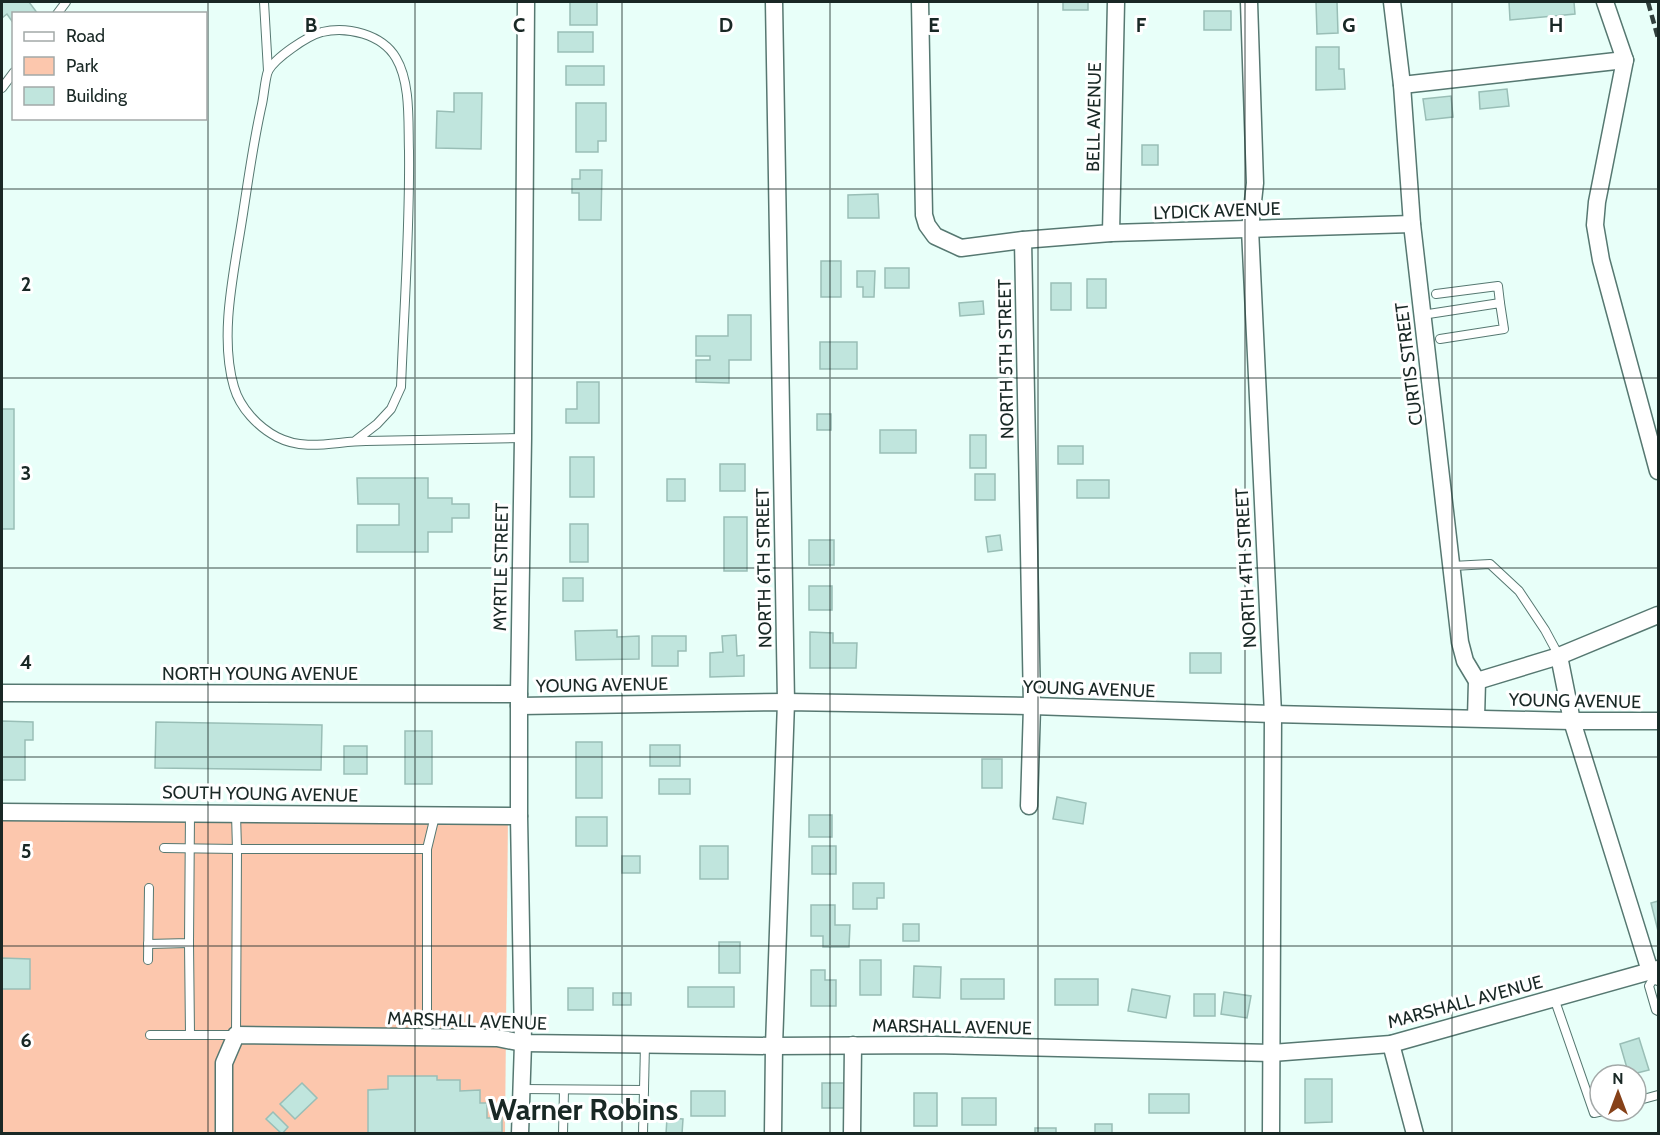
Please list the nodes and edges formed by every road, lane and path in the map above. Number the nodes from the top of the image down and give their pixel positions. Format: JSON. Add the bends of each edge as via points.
{"nodes":[{"id":1,"x":264,"y":2,"type":"edge"},
{"id":2,"x":526,"y":2,"type":"edge"},
{"id":3,"x":774,"y":2,"type":"edge"},
{"id":4,"x":920,"y":2,"type":"edge"},
{"id":5,"x":1116,"y":2,"type":"edge"},
{"id":6,"x":1249,"y":2,"type":"edge"},
{"id":7,"x":1392,"y":2,"type":"edge"},
{"id":8,"x":1605,"y":2,"type":"edge"},
{"id":9,"x":1625,"y":60,"type":"junction"},
{"id":10,"x":268,"y":71,"type":"junction"},
{"id":11,"x":12,"y":75,"type":"edge"},
{"id":12,"x":1402,"y":85,"type":"junction"},
{"id":13,"x":2,"y":88,"type":"edge"},
{"id":14,"x":1412,"y":224,"type":"junction"},
{"id":15,"x":1250,"y":229,"type":"junction"},
{"id":16,"x":1111,"y":233,"type":"junction"},
{"id":17,"x":1023,"y":240,"type":"junction"},
{"id":18,"x":1436,"y":294,"type":"dead end"},
{"id":19,"x":1500,"y":303,"type":"junction"},
{"id":20,"x":1422,"y":315,"type":"junction"},
{"id":21,"x":1440,"y":339,"type":"dead end"},
{"id":22,"x":523,"y":438,"type":"junction"},
{"id":23,"x":355,"y":441,"type":"junction"},
{"id":24,"x":1659,"y":471,"type":"edge"},
{"id":25,"x":1452,"y":566,"type":"junction"},
{"id":26,"x":1659,"y":615,"type":"edge"},
{"id":27,"x":1559,"y":656,"type":"junction"},
{"id":28,"x":1477,"y":681,"type":"junction"},
{"id":29,"x":2,"y":693,"type":"edge"},
{"id":30,"x":519,"y":700,"type":"junction"},
{"id":31,"x":786,"y":702,"type":"junction"},
{"id":32,"x":1032,"y":706,"type":"junction"},
{"id":33,"x":1273,"y":714,"type":"junction"},
{"id":34,"x":1476,"y":718,"type":"junction"},
{"id":35,"x":1572,"y":721,"type":"junction"},
{"id":36,"x":1659,"y":721,"type":"edge"},
{"id":37,"x":1029,"y":807,"type":"dead end"},
{"id":38,"x":2,"y":812,"type":"edge"},
{"id":39,"x":190,"y":813,"type":"junction"},
{"id":40,"x":236,"y":814,"type":"junction"},
{"id":41,"x":435,"y":816,"type":"junction"},
{"id":42,"x":519,"y":816,"type":"junction"},
{"id":43,"x":164,"y":848,"type":"dead end"},
{"id":44,"x":190,"y":848,"type":"junction"},
{"id":45,"x":237,"y":849,"type":"junction"},
{"id":46,"x":427,"y":849,"type":"junction"},
{"id":47,"x":149,"y":888,"type":"dead end"},
{"id":48,"x":189,"y":943,"type":"junction"},
{"id":49,"x":148,"y":944,"type":"junction"},
{"id":50,"x":148,"y":960,"type":"dead end"},
{"id":51,"x":1655,"y":975,"type":"edge"},
{"id":52,"x":1554,"y":998,"type":"junction"},
{"id":53,"x":1659,"y":1011,"type":"edge"},
{"id":54,"x":150,"y":1035,"type":"dead end"},
{"id":55,"x":190,"y":1035,"type":"junction"},
{"id":56,"x":236,"y":1035,"type":"junction"},
{"id":57,"x":428,"y":1037,"type":"junction"},
{"id":58,"x":523,"y":1043,"type":"junction"},
{"id":59,"x":645,"y":1044,"type":"junction"},
{"id":60,"x":1391,"y":1044,"type":"junction"},
{"id":61,"x":852,"y":1045,"type":"junction"},
{"id":62,"x":774,"y":1046,"type":"junction"},
{"id":63,"x":1272,"y":1053,"type":"junction"},
{"id":64,"x":522,"y":1089,"type":"junction"},
{"id":65,"x":564,"y":1090,"type":"junction"},
{"id":66,"x":644,"y":1090,"type":"junction"},
{"id":67,"x":1588,"y":1096,"type":"edge"},
{"id":68,"x":224,"y":1134,"type":"edge"},
{"id":69,"x":520,"y":1134,"type":"edge"},
{"id":70,"x":563,"y":1134,"type":"edge"},
{"id":71,"x":643,"y":1134,"type":"edge"},
{"id":72,"x":773,"y":1134,"type":"edge"},
{"id":73,"x":852,"y":1134,"type":"edge"},
{"id":74,"x":1271,"y":1134,"type":"edge"},
{"id":75,"x":1415,"y":1134,"type":"edge"}],
"edges":[{"from":1,"to":10,"type":"lane"},
{"from":2,"to":22,"type":"street","name":"MYRTLE STREET"},
{"from":3,"to":31,"type":"street","name":"NORTH 6TH STREET"},
{"from":4,"to":17,"type":"street","via":[[927,225],[935,236],[961,248]]},
{"from":5,"to":16,"type":"street","name":"BELL AVENUE"},
{"from":6,"to":15,"type":"street","name":"NORTH 4TH STREET","via":[[1255,183]]},
{"from":7,"to":12,"type":"street","name":"CURTIS STREET"},
{"from":8,"to":9,"type":"street"},
{"from":9,"to":12,"type":"street"},
{"from":9,"to":24,"type":"street","via":[[1595,225],[1601,260]]},
{"from":10,"to":23,"type":"lane","via":[[228,322],[227,345],[234,389],[257,423],[277,437],[322,446]]},
{"from":10,"to":23,"type":"lane","via":[[300,42],[320,32],[342,29],[386,44],[403,72],[408,105],[410,202],[400,387],[391,410]]},
{"from":11,"to":13,"type":"lane"},
{"from":12,"to":14,"type":"street","name":"CURTIS STREET"},
{"from":14,"to":15,"type":"street","name":"LYDICK AVENUE"},
{"from":14,"to":20,"type":"street","name":"CURTIS STREET"},
{"from":15,"to":16,"type":"street","name":"LYDICK AVENUE"},
{"from":15,"to":33,"type":"street","name":"NORTH 4TH STREET"},
{"from":16,"to":17,"type":"street","name":"LYDICK AVENUE"},
{"from":17,"to":32,"type":"street","name":"NORTH 5TH STREET"},
{"from":18,"to":19,"type":"lane","via":[[1498,286]]},
{"from":19,"to":20,"type":"lane"},
{"from":19,"to":21,"type":"lane","via":[[1504,329]]},
{"from":20,"to":25,"type":"street","name":"CURTIS STREET"},
{"from":22,"to":23,"type":"lane"},
{"from":22,"to":30,"type":"street","name":"MYRTLE STREET"},
{"from":25,"to":27,"type":"lane","via":[[1490,564],[1519,591]]},
{"from":25,"to":28,"type":"street","name":"CURTIS STREET","via":[[1460,642],[1465,661]]},
{"from":26,"to":27,"type":"street"},
{"from":27,"to":28,"type":"street"},
{"from":27,"to":35,"type":"street"},
{"from":28,"to":34,"type":"street","name":"CURTIS STREET"},
{"from":29,"to":30,"type":"street","name":"NORTH YOUNG AVENUE"},
{"from":30,"to":31,"type":"street","name":"YOUNG AVENUE"},
{"from":30,"to":42,"type":"street","name":"MYRTLE STREET"},
{"from":31,"to":32,"type":"street","name":"YOUNG AVENUE"},
{"from":31,"to":62,"type":"street","name":"NORTH 6TH STREET"},
{"from":32,"to":33,"type":"street","name":"YOUNG AVENUE"},
{"from":32,"to":37,"type":"street","name":"NORTH 5TH STREET"},
{"from":33,"to":34,"type":"street","name":"YOUNG AVENUE"},
{"from":33,"to":63,"type":"street","name":"NORTH 4TH STREET"},
{"from":34,"to":35,"type":"street","name":"YOUNG AVENUE"},
{"from":35,"to":36,"type":"street","name":"YOUNG AVENUE"},
{"from":35,"to":51,"type":"street"},
{"from":38,"to":39,"type":"street","name":"SOUTH YOUNG AVENUE"},
{"from":39,"to":40,"type":"street","name":"SOUTH YOUNG AVENUE"},
{"from":39,"to":44,"type":"lane"},
{"from":40,"to":41,"type":"street","name":"SOUTH YOUNG AVENUE"},
{"from":40,"to":45,"type":"lane"},
{"from":41,"to":42,"type":"street","name":"SOUTH YOUNG AVENUE"},
{"from":41,"to":46,"type":"lane"},
{"from":42,"to":58,"type":"street","name":"MYRTLE STREET"},
{"from":43,"to":44,"type":"lane"},
{"from":44,"to":45,"type":"lane"},
{"from":44,"to":48,"type":"lane"},
{"from":45,"to":46,"type":"lane"},
{"from":45,"to":56,"type":"lane"},
{"from":46,"to":57,"type":"lane"},
{"from":47,"to":49,"type":"lane"},
{"from":48,"to":49,"type":"lane"},
{"from":48,"to":55,"type":"lane"},
{"from":49,"to":50,"type":"lane"},
{"from":51,"to":52,"type":"street","name":"MARSHALL AVENUE"},
{"from":51,"to":53,"type":"lane","via":[[1649,986]]},
{"from":52,"to":60,"type":"street","name":"MARSHALL AVENUE"},
{"from":52,"to":67,"type":"lane"},
{"from":54,"to":55,"type":"lane"},
{"from":55,"to":56,"type":"lane"},
{"from":56,"to":57,"type":"street","name":"MARSHALL AVENUE"},
{"from":56,"to":68,"type":"street","via":[[224,1063]]},
{"from":57,"to":58,"type":"street","name":"MARSHALL AVENUE","via":[[497,1038]]},
{"from":58,"to":59,"type":"street","name":"MARSHALL AVENUE"},
{"from":58,"to":64,"type":"street","name":"MYRTLE STREET"},
{"from":59,"to":62,"type":"street","name":"MARSHALL AVENUE"},
{"from":59,"to":66,"type":"lane"},
{"from":60,"to":63,"type":"street","name":"MARSHALL AVENUE"},
{"from":60,"to":75,"type":"street"},
{"from":61,"to":62,"type":"street","name":"MARSHALL AVENUE"},
{"from":61,"to":63,"type":"street","name":"MARSHALL AVENUE"},
{"from":61,"to":73,"type":"street"},
{"from":62,"to":72,"type":"street","name":"NORTH 6TH STREET"},
{"from":63,"to":74,"type":"street","name":"NORTH 4TH STREET"},
{"from":64,"to":65,"type":"lane"},
{"from":64,"to":69,"type":"street","name":"MYRTLE STREET"},
{"from":65,"to":66,"type":"lane"},
{"from":65,"to":70,"type":"lane"},
{"from":66,"to":71,"type":"lane"}]}
